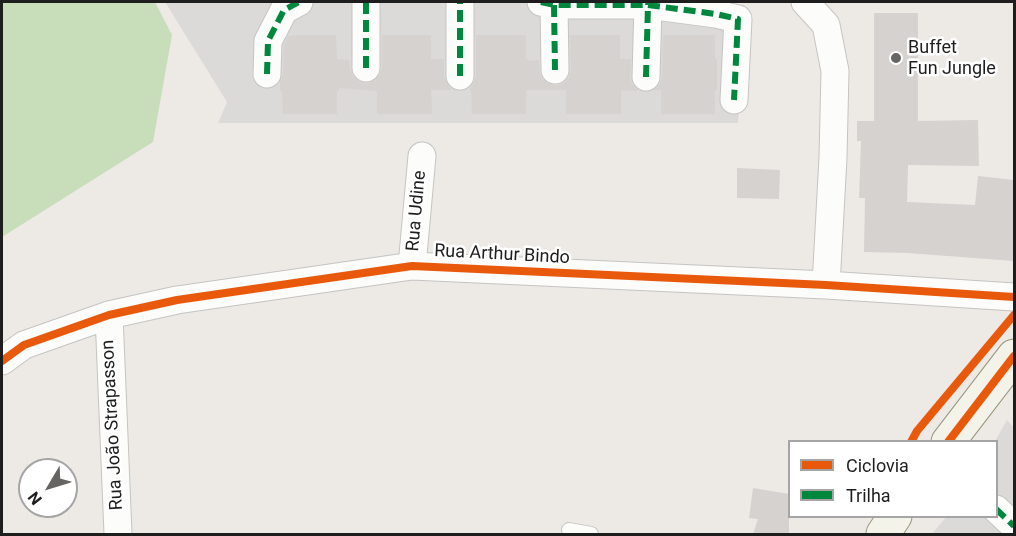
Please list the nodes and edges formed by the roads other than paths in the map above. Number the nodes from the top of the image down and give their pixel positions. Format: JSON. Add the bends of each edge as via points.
{"nodes":[{"id":1,"x":299,"y":2,"type":"edge"},
{"id":2,"x":366,"y":2,"type":"edge"},
{"id":3,"x":460,"y":2,"type":"edge"},
{"id":4,"x":805,"y":2,"type":"edge"},
{"id":5,"x":547,"y":3,"type":"edge"},
{"id":6,"x":589,"y":3,"type":"edge"},
{"id":7,"x":649,"y":3,"type":"edge"},
{"id":8,"x":366,"y":69,"type":"dead end"},
{"id":9,"x":555,"y":70,"type":"dead end"},
{"id":10,"x":267,"y":74,"type":"dead end"},
{"id":11,"x":460,"y":76,"type":"dead end"},
{"id":12,"x":646,"y":77,"type":"dead end"},
{"id":13,"x":734,"y":100,"type":"dead end"},
{"id":14,"x":422,"y":156,"type":"dead end"},
{"id":15,"x":412,"y":266,"type":"junction"},
{"id":16,"x":826,"y":285,"type":"junction"},
{"id":17,"x":1014,"y":297,"type":"edge"},
{"id":18,"x":109,"y":315,"type":"junction"},
{"id":19,"x":1014,"y":356,"type":"edge"},
{"id":20,"x":2,"y":362,"type":"edge"},
{"id":21,"x":949,"y":440,"type":"edge"},
{"id":22,"x":998,"y":511,"type":"edge"},
{"id":23,"x":894,"y":518,"type":"edge"},
{"id":24,"x":1014,"y":526,"type":"edge"},
{"id":25,"x":569,"y":530,"type":"dead end"},
{"id":26,"x":118,"y":534,"type":"edge"},
{"id":27,"x":591,"y":534,"type":"edge"},
{"id":28,"x":883,"y":534,"type":"edge"}],
"edges":[{"from":1,"to":10,"type":"street","via":[[285,10],[268,41]]},
{"from":2,"to":8,"type":"street"},
{"from":3,"to":11,"type":"street"},
{"from":4,"to":16,"type":"street","via":[[826,25],[836,70]]},
{"from":5,"to":6,"type":"street"},
{"from":5,"to":9,"type":"street"},
{"from":6,"to":7,"type":"street"},
{"from":7,"to":12,"type":"street"},
{"from":7,"to":13,"type":"street","via":[[738,19]]},
{"from":14,"to":15,"type":"street","name":"Rua Udine"},
{"from":15,"to":16,"type":"street","name":"Rua Arthur Bindo"},
{"from":15,"to":18,"type":"street","name":"Rua Arthur Bindo","via":[[177,300]]},
{"from":16,"to":17,"type":"street","name":"Rua Arthur Bindo"},
{"from":18,"to":20,"type":"street","name":"Rua Arthur Bindo","via":[[24,345]]},
{"from":18,"to":26,"type":"street","name":"Rua João Strapasson"},
{"from":19,"to":21,"type":"main road"},
{"from":22,"to":24,"type":"street"},
{"from":23,"to":28,"type":"main road"},
{"from":25,"to":27,"type":"lane"}]}
